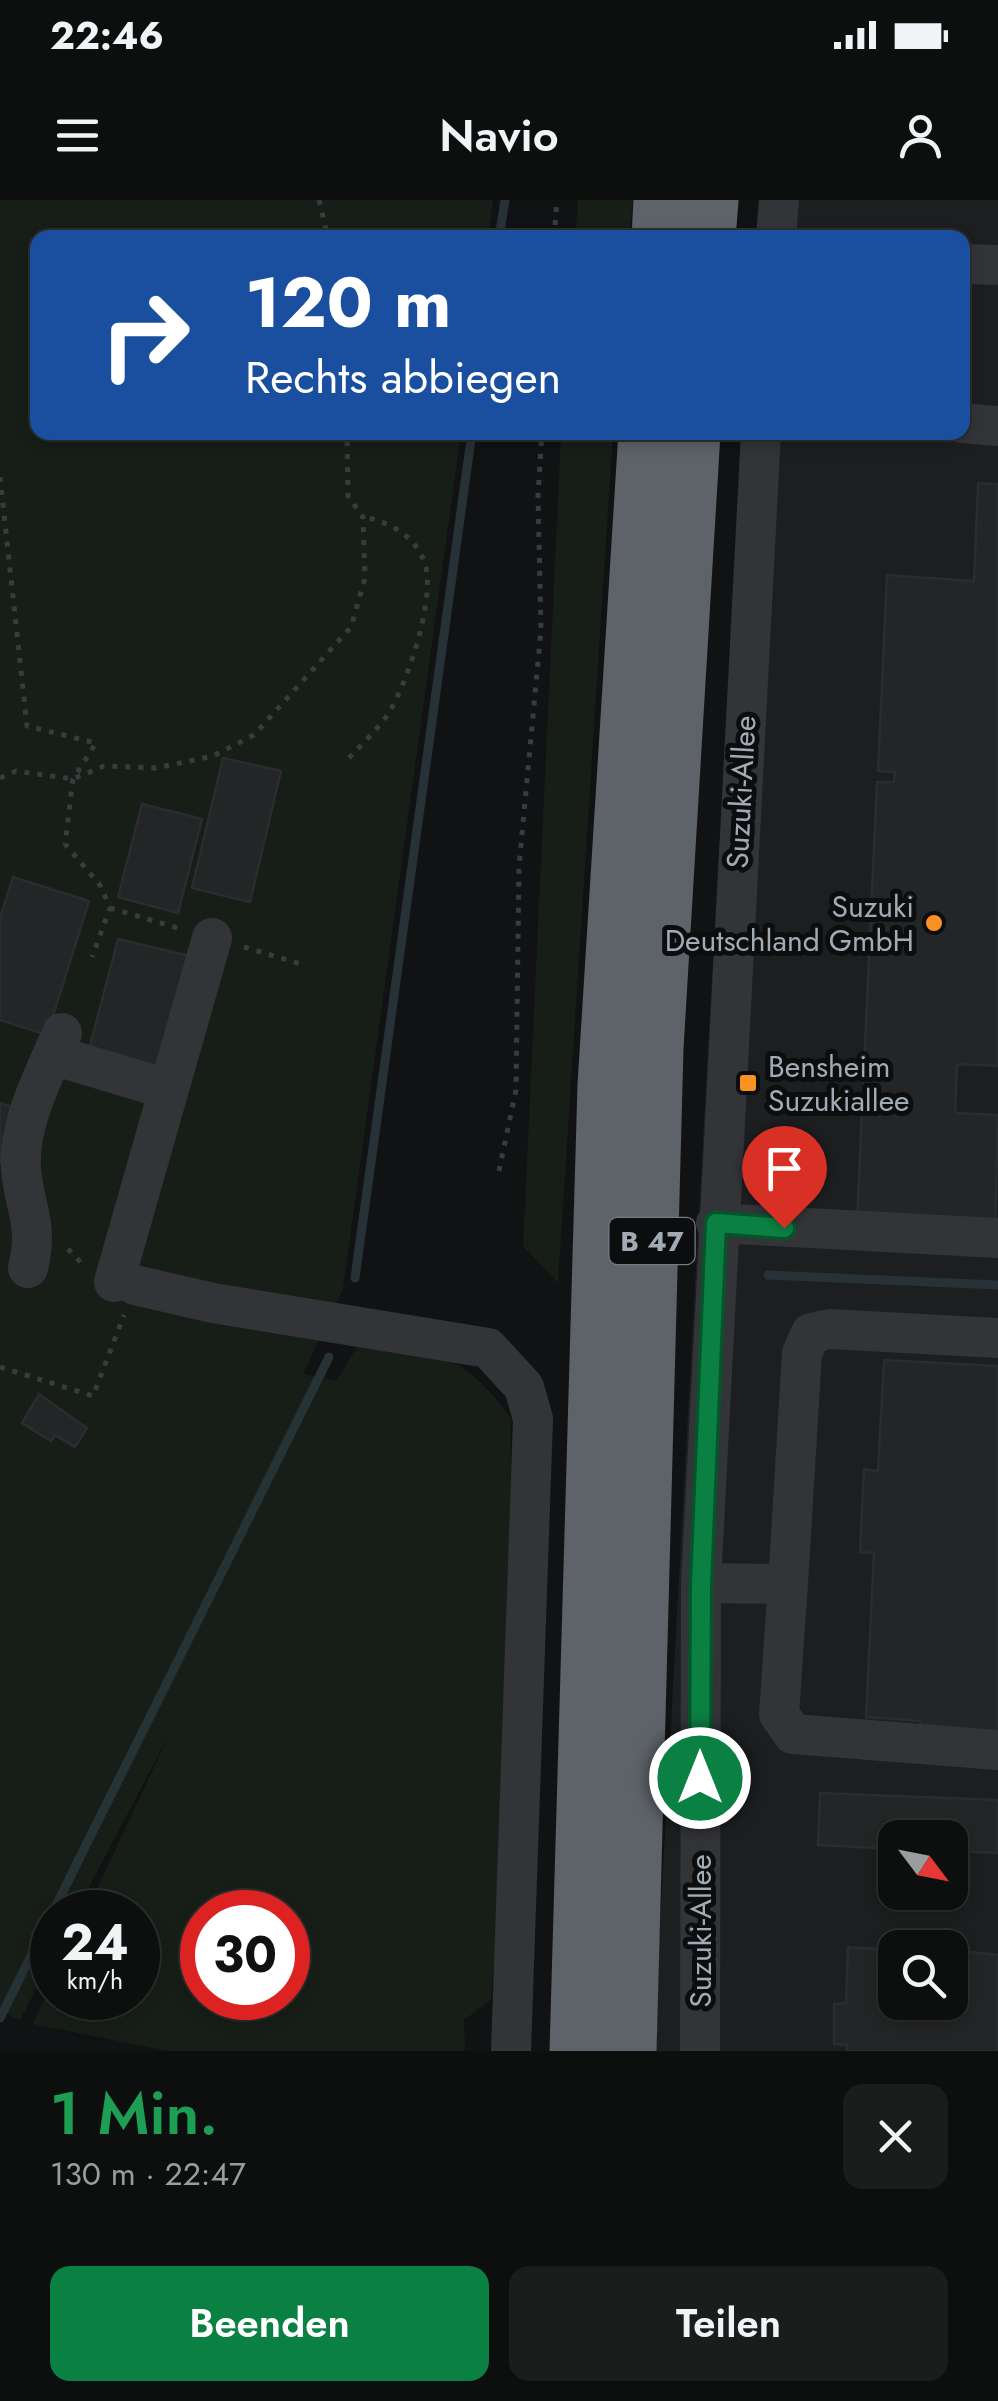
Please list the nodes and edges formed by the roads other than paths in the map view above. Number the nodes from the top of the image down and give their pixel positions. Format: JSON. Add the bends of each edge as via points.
{"nodes":[{"id":1,"x":661,"y":200,"type":"edge"},
{"id":2,"x":711,"y":200,"type":"edge"},
{"id":3,"x":779,"y":200,"type":"edge"},
{"id":4,"x":659,"y":230,"type":"edge"},
{"id":5,"x":709,"y":230,"type":"edge"},
{"id":6,"x":777,"y":230,"type":"edge"},
{"id":7,"x":970,"y":264,"type":"edge"},
{"id":8,"x":998,"y":265,"type":"edge"},
{"id":9,"x":970,"y":424,"type":"edge"},
{"id":10,"x":998,"y":426,"type":"edge"},
{"id":11,"x":645,"y":440,"type":"edge"},
{"id":12,"x":693,"y":440,"type":"edge"},
{"id":13,"x":761,"y":440,"type":"edge"},
{"id":14,"x":212,"y":938,"type":"dead end"},
{"id":15,"x":166,"y":1100,"type":"junction"},
{"id":16,"x":716,"y":1223,"type":"junction"},
{"id":17,"x":998,"y":1238,"type":"edge"},
{"id":18,"x":28,"y":1268,"type":"dead end"},
{"id":19,"x":998,"y":1338,"type":"edge"},
{"id":20,"x":701,"y":1584,"type":"junction"},
{"id":21,"x":788,"y":1584,"type":"junction"},
{"id":22,"x":998,"y":1750,"type":"edge"},
{"id":23,"x":510,"y":2051,"type":"edge"},
{"id":24,"x":577,"y":2051,"type":"edge"},
{"id":25,"x":629,"y":2051,"type":"edge"},
{"id":26,"x":700,"y":2051,"type":"edge"}],
"edges":[{"from":1,"to":4,"type":"highway"},
{"from":2,"to":5,"type":"highway"},
{"from":3,"to":6,"type":"street"},
{"from":7,"to":8,"type":"street"},
{"from":9,"to":10,"type":"street"},
{"from":11,"to":24,"type":"highway","number":"B 47","via":[[605,1084]]},
{"from":12,"to":25,"type":"highway","number":"B 47","via":[[656,1048]]},
{"from":13,"to":16,"type":"street","name":"Suzuki-Allee"},
{"from":14,"to":15,"type":"street"},
{"from":15,"to":18,"type":"street","via":[[157,1086],[58,1044],[30,1110],[21,1166],[36,1234]]},
{"from":15,"to":23,"type":"street","via":[[124,1283],[488,1348],[524,1387],[532,1420]]},
{"from":16,"to":17,"type":"street"},
{"from":16,"to":20,"type":"street","name":"Suzuki-Allee"},
{"from":19,"to":21,"type":"street","via":[[811,1333],[802,1353]]},
{"from":20,"to":21,"type":"street"},
{"from":20,"to":26,"type":"street","name":"Suzuki-Allee"},
{"from":21,"to":22,"type":"street","via":[[780,1714],[786,1728],[803,1736]]}]}
